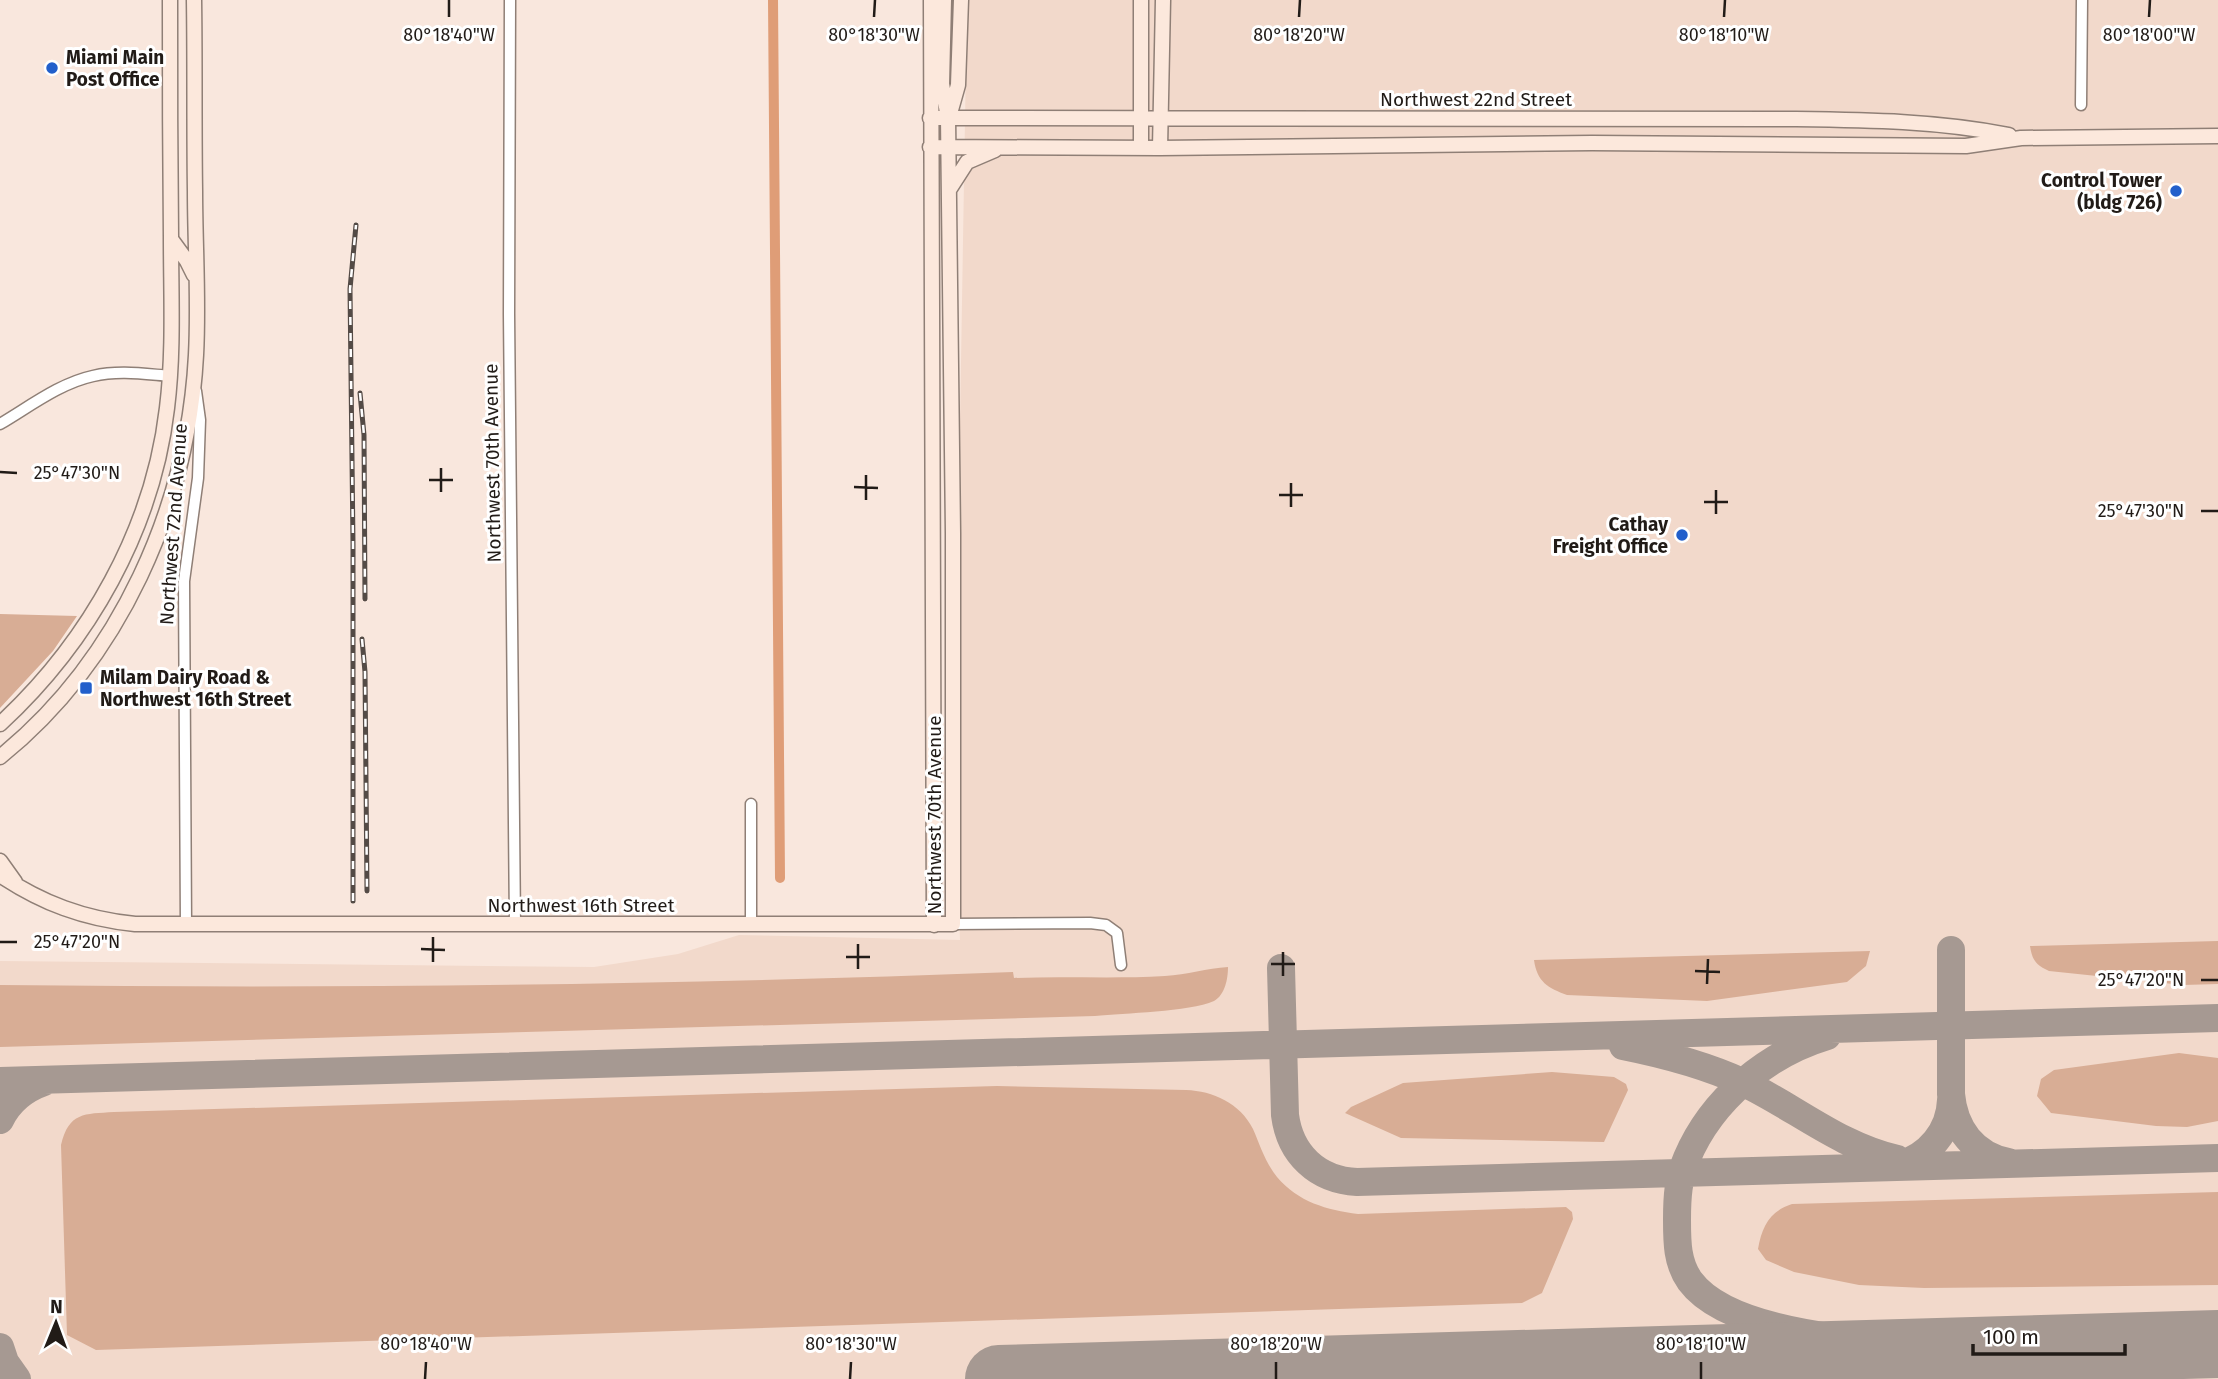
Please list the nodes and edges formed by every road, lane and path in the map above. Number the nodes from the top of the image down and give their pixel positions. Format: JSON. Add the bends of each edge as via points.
{"nodes":[{"id":1,"x":170,"y":0,"type":"edge"},
{"id":2,"x":194,"y":0,"type":"edge"},
{"id":3,"x":510,"y":0,"type":"edge"},
{"id":4,"x":931,"y":0,"type":"edge"},
{"id":5,"x":944,"y":0,"type":"edge"},
{"id":6,"x":961,"y":0,"type":"edge"},
{"id":7,"x":1140,"y":0,"type":"edge"},
{"id":8,"x":1163,"y":0,"type":"edge"},
{"id":9,"x":2082,"y":0,"type":"edge"},
{"id":10,"x":171,"y":100,"type":"junction"},
{"id":11,"x":195,"y":100,"type":"junction"},
{"id":12,"x":2081,"y":105,"type":"dead end"},
{"id":13,"x":1141,"y":117,"type":"junction"},
{"id":14,"x":1161,"y":117,"type":"junction"},
{"id":15,"x":930,"y":118,"type":"junction"},
{"id":16,"x":948,"y":118,"type":"junction"},
{"id":17,"x":2218,"y":136,"type":"edge"},
{"id":18,"x":2021,"y":138,"type":"junction"},
{"id":19,"x":930,"y":147,"type":"junction"},
{"id":20,"x":949,"y":147,"type":"junction"},
{"id":21,"x":1002,"y":147,"type":"junction"},
{"id":22,"x":1141,"y":147,"type":"junction"},
{"id":23,"x":1160,"y":148,"type":"junction"},
{"id":24,"x":949,"y":191,"type":"junction"},
{"id":25,"x":171,"y":239,"type":"junction"},
{"id":26,"x":196,"y":280,"type":"junction"},
{"id":27,"x":170,"y":376,"type":"junction"},
{"id":28,"x":194,"y":378,"type":"junction"},
{"id":29,"x":0,"y":424,"type":"edge"},
{"id":30,"x":0,"y":724,"type":"edge"},
{"id":31,"x":0,"y":757,"type":"edge"},
{"id":32,"x":751,"y":804,"type":"dead end"},
{"id":33,"x":0,"y":862,"type":"edge"},
{"id":34,"x":0,"y":876,"type":"edge"},
{"id":35,"x":17,"y":886,"type":"junction"},
{"id":36,"x":751,"y":923,"type":"junction"},
{"id":37,"x":953,"y":924,"type":"junction"},
{"id":38,"x":186,"y":925,"type":"junction"},
{"id":39,"x":515,"y":925,"type":"junction"},
{"id":40,"x":934,"y":925,"type":"junction"},
{"id":41,"x":1121,"y":964,"type":"dead end"}],
"edges":[{"from":1,"to":10,"type":"main road"},
{"from":2,"to":11,"type":"main road","name":"Northwest 72nd Avenue"},
{"from":3,"to":39,"type":"street","name":"Northwest 70th Avenue"},
{"from":4,"to":15,"type":"main road","name":"Northwest 70th Avenue"},
{"from":5,"to":16,"type":"main road","via":[[942,85]]},
{"from":6,"to":16,"type":"main road","via":[[958,85]]},
{"from":7,"to":13,"type":"main road"},
{"from":8,"to":14,"type":"main road"},
{"from":9,"to":12,"type":"street"},
{"from":10,"to":11,"type":"main road"},
{"from":10,"to":25,"type":"main road"},
{"from":11,"to":26,"type":"main road","name":"Northwest 72nd Avenue"},
{"from":13,"to":14,"type":"main road","name":"Northwest 22nd Street"},
{"from":13,"to":16,"type":"main road","name":"Northwest 22nd Street"},
{"from":13,"to":22,"type":"main road"},
{"from":14,"to":18,"type":"main road","name":"Northwest 22nd Street","via":[[1860,120],[1965,126]]},
{"from":14,"to":23,"type":"main road"},
{"from":15,"to":16,"type":"main road","name":"Northwest 22nd Street"},
{"from":15,"to":19,"type":"main road","name":"Northwest 70th Avenue"},
{"from":16,"to":20,"type":"main road","name":"Northwest 70th Avenue"},
{"from":17,"to":18,"type":"main road","name":"Northwest 22nd Street"},
{"from":18,"to":23,"type":"main road","name":"Northwest 22nd Street","via":[[1966,146]]},
{"from":19,"to":20,"type":"main road","name":"Northwest 22nd Street"},
{"from":19,"to":40,"type":"main road","name":"Northwest 70th Avenue"},
{"from":20,"to":21,"type":"main road","name":"Northwest 22nd Street"},
{"from":20,"to":24,"type":"main road","name":"Northwest 70th Avenue"},
{"from":21,"to":22,"type":"main road","name":"Northwest 22nd Street"},
{"from":21,"to":24,"type":"main road","via":[[967,162]]},
{"from":22,"to":23,"type":"main road","name":"Northwest 22nd Street"},
{"from":24,"to":37,"type":"main road","name":"Northwest 70th Avenue"},
{"from":25,"to":26,"type":"main road"},
{"from":25,"to":27,"type":"main road"},
{"from":26,"to":28,"type":"main road","name":"Northwest 72nd Avenue"},
{"from":27,"to":28,"type":"main road"},
{"from":27,"to":29,"type":"street","via":[[90,376]]},
{"from":27,"to":30,"type":"main road","via":[[154,472],[121,561],[74,641],[38,687]]},
{"from":28,"to":31,"type":"main road","via":[[175,476],[149,560],[135,589],[77,678]]},
{"from":28,"to":38,"type":"street","name":"Northwest 72nd Avenue","via":[[200,433],[184,581]]},
{"from":32,"to":36,"type":"street"},
{"from":33,"to":35,"type":"main road","name":"Northwest 16th Street"},
{"from":34,"to":35,"type":"main road","name":"Northwest 16th Street"},
{"from":35,"to":38,"type":"main road","name":"Northwest 16th Street","via":[[54,906],[99,920]]},
{"from":36,"to":39,"type":"main road","name":"Northwest 16th Street"},
{"from":36,"to":40,"type":"main road","name":"Northwest 16th Street"},
{"from":37,"to":40,"type":"main road","name":"Northwest 16th Street"},
{"from":37,"to":41,"type":"street","name":"Northwest 16th Street","via":[[1105,925],[1117,933]]},
{"from":38,"to":39,"type":"main road","name":"Northwest 16th Street"}]}
